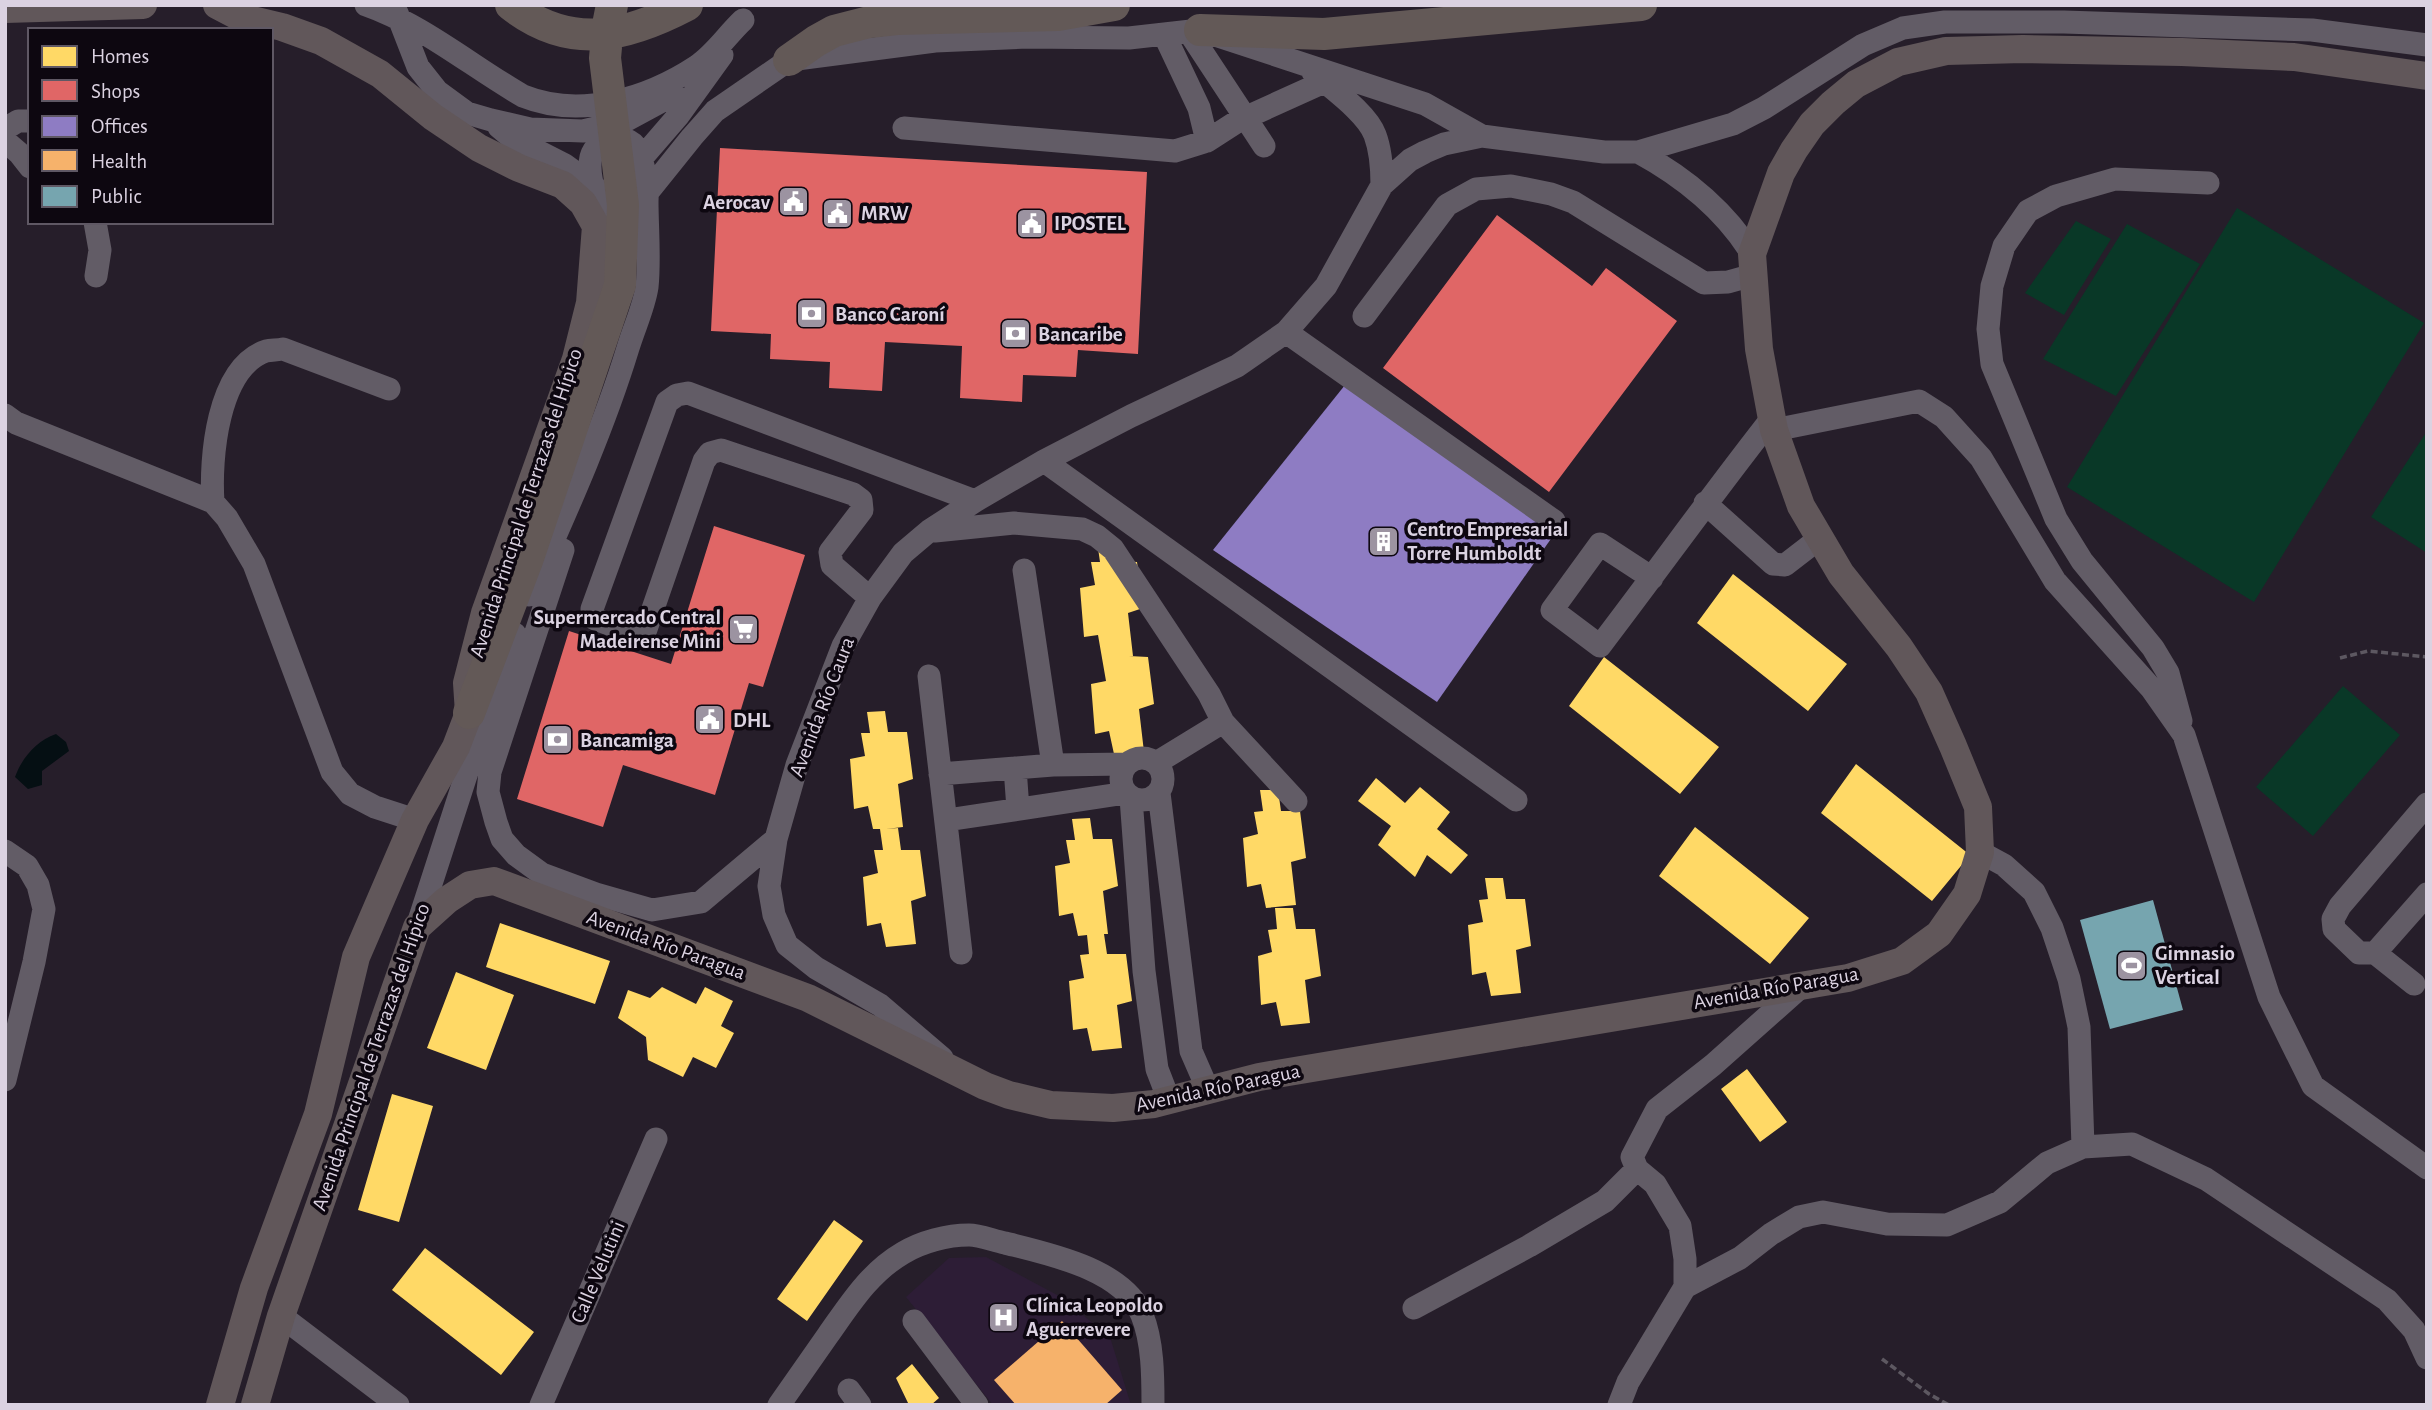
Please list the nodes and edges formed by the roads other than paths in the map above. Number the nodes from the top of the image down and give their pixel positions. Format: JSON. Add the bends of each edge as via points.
{"nodes":[{"id":1,"x":143,"y":5,"type":"edge"},
{"id":2,"x":217,"y":5,"type":"edge"},
{"id":3,"x":366,"y":5,"type":"edge"},
{"id":4,"x":394,"y":5,"type":"edge"},
{"id":5,"x":511,"y":5,"type":"edge"},
{"id":6,"x":612,"y":5,"type":"edge"},
{"id":7,"x":687,"y":5,"type":"edge"},
{"id":8,"x":1114,"y":5,"type":"edge"},
{"id":9,"x":1641,"y":5,"type":"edge"},
{"id":10,"x":5,"y":9,"type":"edge"},
{"id":11,"x":745,"y":13,"type":"edge"},
{"id":12,"x":1194,"y":31,"type":"junction"},
{"id":13,"x":1164,"y":34,"type":"junction"},
{"id":14,"x":2427,"y":46,"type":"edge"},
{"id":15,"x":789,"y":60,"type":"junction"},
{"id":16,"x":1305,"y":65,"type":"junction"},
{"id":17,"x":710,"y":71,"type":"junction"},
{"id":18,"x":2427,"y":76,"type":"edge"},
{"id":19,"x":1324,"y":82,"type":"junction"},
{"id":20,"x":491,"y":120,"type":"junction"},
{"id":21,"x":28,"y":121,"type":"edge"},
{"id":22,"x":904,"y":128,"type":"dead end"},
{"id":23,"x":5,"y":129,"type":"edge"},
{"id":24,"x":1482,"y":136,"type":"junction"},
{"id":25,"x":5,"y":141,"type":"edge"},
{"id":26,"x":1207,"y":141,"type":"junction"},
{"id":27,"x":1264,"y":146,"type":"dead end"},
{"id":28,"x":1637,"y":152,"type":"junction"},
{"id":29,"x":640,"y":160,"type":"junction"},
{"id":30,"x":28,"y":164,"type":"edge"},
{"id":31,"x":2208,"y":183,"type":"dead end"},
{"id":32,"x":594,"y":186,"type":"junction"},
{"id":33,"x":1382,"y":186,"type":"junction"},
{"id":34,"x":648,"y":194,"type":"junction"},
{"id":35,"x":95,"y":224,"type":"edge"},
{"id":36,"x":1753,"y":265,"type":"junction"},
{"id":37,"x":96,"y":276,"type":"dead end"},
{"id":38,"x":607,"y":277,"type":"junction"},
{"id":39,"x":1364,"y":316,"type":"dead end"},
{"id":40,"x":1286,"y":332,"type":"junction"},
{"id":41,"x":389,"y":389,"type":"dead end"},
{"id":42,"x":5,"y":415,"type":"edge"},
{"id":43,"x":1773,"y":424,"type":"junction"},
{"id":44,"x":1044,"y":461,"type":"junction"},
{"id":45,"x":578,"y":487,"type":"junction"},
{"id":46,"x":975,"y":501,"type":"junction"},
{"id":47,"x":213,"y":502,"type":"junction"},
{"id":48,"x":1705,"y":503,"type":"junction"},
{"id":49,"x":1554,"y":521,"type":"dead end"},
{"id":50,"x":929,"y":531,"type":"junction"},
{"id":51,"x":1820,"y":538,"type":"junction"},
{"id":52,"x":1024,"y":570,"type":"dead end"},
{"id":53,"x":1652,"y":578,"type":"junction"},
{"id":54,"x":870,"y":598,"type":"junction"},
{"id":55,"x":929,"y":676,"type":"dead end"},
{"id":56,"x":469,"y":713,"type":"joint"},
{"id":57,"x":1223,"y":722,"type":"junction"},
{"id":58,"x":2184,"y":734,"type":"junction"},
{"id":59,"x":1156,"y":763,"type":"junction"},
{"id":60,"x":1127,"y":764,"type":"junction"},
{"id":61,"x":1053,"y":765,"type":"junction"},
{"id":62,"x":1015,"y":768,"type":"junction"},
{"id":63,"x":940,"y":774,"type":"junction"},
{"id":64,"x":1159,"y":793,"type":"junction"},
{"id":65,"x":1129,"y":795,"type":"junction"},
{"id":66,"x":1516,"y":800,"type":"dead end"},
{"id":67,"x":1296,"y":801,"type":"dead end"},
{"id":68,"x":2427,"y":804,"type":"edge"},
{"id":69,"x":1018,"y":809,"type":"junction"},
{"id":70,"x":415,"y":820,"type":"junction"},
{"id":71,"x":947,"y":820,"type":"junction"},
{"id":72,"x":776,"y":839,"type":"junction"},
{"id":73,"x":5,"y":850,"type":"edge"},
{"id":74,"x":1980,"y":852,"type":"junction"},
{"id":75,"x":2427,"y":894,"type":"edge"},
{"id":76,"x":417,"y":927,"type":"junction"},
{"id":77,"x":961,"y":953,"type":"dead end"},
{"id":78,"x":2375,"y":953,"type":"junction"},
{"id":79,"x":1180,"y":963,"type":"junction"},
{"id":80,"x":1144,"y":971,"type":"junction"},
{"id":81,"x":2414,"y":984,"type":"dead end"},
{"id":82,"x":1803,"y":985,"type":"junction"},
{"id":83,"x":956,"y":1072,"type":"junction"},
{"id":84,"x":6,"y":1076,"type":"edge"},
{"id":85,"x":1208,"y":1090,"type":"junction"},
{"id":86,"x":1169,"y":1100,"type":"junction"},
{"id":87,"x":656,"y":1139,"type":"dead end"},
{"id":88,"x":2083,"y":1147,"type":"junction"},
{"id":89,"x":2427,"y":1168,"type":"edge"},
{"id":90,"x":1637,"y":1169,"type":"junction"},
{"id":91,"x":1685,"y":1287,"type":"junction"},
{"id":92,"x":1414,"y":1308,"type":"dead end"},
{"id":93,"x":281,"y":1316,"type":"junction"},
{"id":94,"x":914,"y":1321,"type":"dead end"},
{"id":95,"x":2427,"y":1358,"type":"edge"},
{"id":96,"x":220,"y":1405,"type":"edge"},
{"id":97,"x":255,"y":1405,"type":"edge"},
{"id":98,"x":398,"y":1405,"type":"edge"},
{"id":99,"x":541,"y":1405,"type":"edge"},
{"id":100,"x":779,"y":1405,"type":"edge"},
{"id":101,"x":977,"y":1405,"type":"edge"},
{"id":102,"x":1153,"y":1405,"type":"edge"},
{"id":103,"x":1619,"y":1405,"type":"edge"}],
"edges":[{"from":1,"to":10,"type":"main road"},
{"from":2,"to":38,"type":"main road","via":[[240,18],[321,41],[380,74],[479,148],[563,185],[583,203],[596,226]]},
{"from":3,"to":11,"type":"street","via":[[433,38],[523,96],[552,104],[594,105],[651,91],[698,65]]},
{"from":4,"to":20,"type":"street","via":[[418,67],[437,91],[467,113]]},
{"from":5,"to":7,"type":"highway","via":[[550,28],[586,35],[626,31]]},
{"from":6,"to":38,"type":"highway","via":[[605,58],[623,205]]},
{"from":8,"to":15,"type":"highway","via":[[1058,15],[869,22],[834,31]]},
{"from":9,"to":12,"type":"highway","via":[[1324,34]]},
{"from":11,"to":17,"type":"street"},
{"from":12,"to":13,"type":"street"},
{"from":12,"to":16,"type":"street"},
{"from":12,"to":27,"type":"street"},
{"from":13,"to":15,"type":"street","via":[[935,41]]},
{"from":13,"to":26,"type":"street","via":[[1199,108]]},
{"from":14,"to":28,"type":"street","via":[[2259,27],[1934,23],[1903,28],[1863,45],[1733,124]]},
{"from":15,"to":34,"type":"street","via":[[715,111]]},
{"from":16,"to":19,"type":"street"},
{"from":16,"to":24,"type":"street","via":[[1425,103]]},
{"from":17,"to":20,"type":"street","via":[[637,116],[583,131],[530,129]]},
{"from":17,"to":29,"type":"street"},
{"from":18,"to":36,"type":"main road","via":[[2294,57],[2182,52],[1983,49],[1946,51],[1898,62],[1856,84],[1812,124],[1781,173]]},
{"from":19,"to":26,"type":"street","via":[[1238,121]]},
{"from":19,"to":33,"type":"street","via":[[1375,133]]},
{"from":20,"to":32,"type":"street","via":[[512,138]]},
{"from":21,"to":23,"type":"street"},
{"from":22,"to":26,"type":"street","via":[[1175,151]]},
{"from":24,"to":28,"type":"street"},
{"from":24,"to":33,"type":"street","name":"Avenida Río Caura","via":[[1425,152]]},
{"from":25,"to":30,"type":"street"},
{"from":28,"to":36,"type":"street","via":[[1698,191],[1725,218]]},
{"from":29,"to":32,"type":"street","via":[[629,141],[608,139],[592,153]]},
{"from":29,"to":34,"type":"street","name":"Avenida Principal de Terrazas del Hípico"},
{"from":31,"to":58,"type":"street","via":[[2115,179],[2056,196],[2028,211],[2004,246],[1992,286],[1988,329],[1992,364],[2056,519],[2082,561],[2168,673]]},
{"from":32,"to":38,"type":"street","via":[[604,229]]},
{"from":33,"to":40,"type":"street","name":"Avenida Río Caura","via":[[1326,286]]},
{"from":34,"to":45,"type":"street","name":"Avenida Principal de Terrazas del Hípico","via":[[647,287],[615,393]]},
{"from":35,"to":37,"type":"street","via":[[100,250]]},
{"from":36,"to":39,"type":"street","via":[[1728,282],[1704,283],[1573,202],[1511,186],[1476,189],[1447,205]]},
{"from":36,"to":43,"type":"main road","name":"Avenida Río Paragua","via":[[1759,349]]},
{"from":38,"to":56,"type":"highway","via":[[528,558]]},
{"from":40,"to":44,"type":"street","name":"Avenida Río Caura","via":[[1237,366]]},
{"from":40,"to":49,"type":"street"},
{"from":41,"to":47,"type":"street","via":[[283,349],[253,359],[239,372],[224,405],[211,475]]},
{"from":42,"to":47,"type":"street"},
{"from":43,"to":48,"type":"street"},
{"from":43,"to":51,"type":"main road","name":"Avenida Río Paragua","via":[[1801,506]]},
{"from":43,"to":58,"type":"street","via":[[1919,401],[1944,417],[1981,458],[2055,581],[2151,688]]},
{"from":44,"to":46,"type":"street","name":"Avenida Río Caura"},
{"from":44,"to":66,"type":"street"},
{"from":45,"to":72,"type":"street","via":[[576,510],[490,772],[488,792],[502,839],[542,874],[652,910],[701,902]]},
{"from":45,"to":76,"type":"street","name":"Avenida Principal de Terrazas del Hípico","via":[[528,596]]},
{"from":46,"to":50,"type":"street","name":"Avenida Río Caura"},
{"from":46,"to":54,"type":"street","via":[[688,393],[667,402],[592,609],[595,619],[639,635],[645,632],[705,461],[710,453],[721,450],[861,500],[862,510],[830,558],[832,565]]},
{"from":47,"to":70,"type":"street","via":[[254,564],[332,772],[350,794]]},
{"from":48,"to":51,"type":"street","via":[[1773,564],[1785,565]]},
{"from":48,"to":53,"type":"street"},
{"from":50,"to":54,"type":"street","name":"Avenida Río Caura","via":[[903,553]]},
{"from":50,"to":57,"type":"street","via":[[1014,523],[1082,529],[1097,536],[1113,549]]},
{"from":51,"to":74,"type":"main road","name":"Avenida Río Paragua","via":[[1841,574],[1929,692],[1978,807]]},
{"from":52,"to":61,"type":"street"},
{"from":53,"to":53,"type":"street","via":[[1600,544],[1552,610],[1600,646]]},
{"from":54,"to":72,"type":"street","name":"Avenida Río Caura","via":[[842,646],[797,765]]},
{"from":55,"to":63,"type":"street"},
{"from":56,"to":70,"type":"main road","name":"Avenida Principal de Terrazas del Hípico","via":[[456,747]]},
{"from":57,"to":59,"type":"street"},
{"from":57,"to":67,"type":"street"},
{"from":58,"to":89,"type":"street","via":[[2269,997],[2313,1086]]},
{"from":59,"to":60,"type":"street","via":[[1136,759]]},
{"from":59,"to":64,"type":"street","via":[[1162,772]]},
{"from":60,"to":61,"type":"street"},
{"from":60,"to":65,"type":"street","via":[[1121,784]]},
{"from":61,"to":62,"type":"street"},
{"from":62,"to":63,"type":"street"},
{"from":62,"to":69,"type":"street"},
{"from":63,"to":71,"type":"street"},
{"from":64,"to":65,"type":"street","via":[[1141,800]]},
{"from":64,"to":79,"type":"street"},
{"from":65,"to":69,"type":"street"},
{"from":65,"to":80,"type":"street"},
{"from":68,"to":78,"type":"street","via":[[2333,919],[2334,929],[2359,953]]},
{"from":69,"to":71,"type":"street"},
{"from":70,"to":96,"type":"main road","name":"Avenida Principal de Terrazas del Hípico","via":[[356,957],[318,1114],[254,1288]]},
{"from":71,"to":77,"type":"street"},
{"from":72,"to":83,"type":"street","name":"Avenida Río Paragua","via":[[769,886],[774,915],[787,945],[816,968],[880,1005]]},
{"from":73,"to":84,"type":"street","via":[[27,866],[44,909]]},
{"from":74,"to":82,"type":"main road","name":"Avenida Río Paragua","via":[[1967,894],[1939,934],[1902,961],[1848,978]]},
{"from":74,"to":88,"type":"street","via":[[2004,865],[2034,892],[2052,928],[2079,1027]]},
{"from":75,"to":78,"type":"street"},
{"from":76,"to":83,"type":"main road","name":"Avenida Río Paragua","via":[[470,885],[494,881],[808,999]]},
{"from":76,"to":93,"type":"main road","name":"Avenida Principal de Terrazas del Hípico"},
{"from":78,"to":81,"type":"street"},
{"from":79,"to":80,"type":"street"},
{"from":79,"to":85,"type":"street","via":[[1191,1051]]},
{"from":80,"to":86,"type":"street","via":[[1157,1069]]},
{"from":82,"to":85,"type":"main road","name":"Avenida Río Paragua","via":[[1259,1077]]},
{"from":82,"to":90,"type":"street","via":[[1657,1109],[1632,1157]]},
{"from":83,"to":86,"type":"main road","name":"Avenida Río Paragua","via":[[1009,1095],[1051,1105],[1113,1108]]},
{"from":85,"to":86,"type":"main road","name":"Avenida Río Paragua"},
{"from":87,"to":99,"type":"street","name":"Calle Velutini"},
{"from":88,"to":91,"type":"street","via":[[2047,1163],[2000,1202],[1947,1225],[1887,1224],[1823,1212],[1799,1217],[1740,1258]]},
{"from":88,"to":95,"type":"street","via":[[2132,1144],[2206,1179],[2387,1300],[2414,1330]]},
{"from":90,"to":91,"type":"street","via":[[1655,1184],[1680,1226]]},
{"from":90,"to":92,"type":"street","via":[[1605,1200],[1529,1247]]},
{"from":91,"to":103,"type":"street"},
{"from":93,"to":97,"type":"main road","name":"Avenida Principal de Terrazas del Hípico"},
{"from":93,"to":98,"type":"street"},
{"from":94,"to":101,"type":"street"},
{"from":100,"to":102,"type":"street","via":[[877,1270],[931,1241],[970,1235],[1086,1267],[1127,1293],[1142,1315],[1153,1364]]}]}
